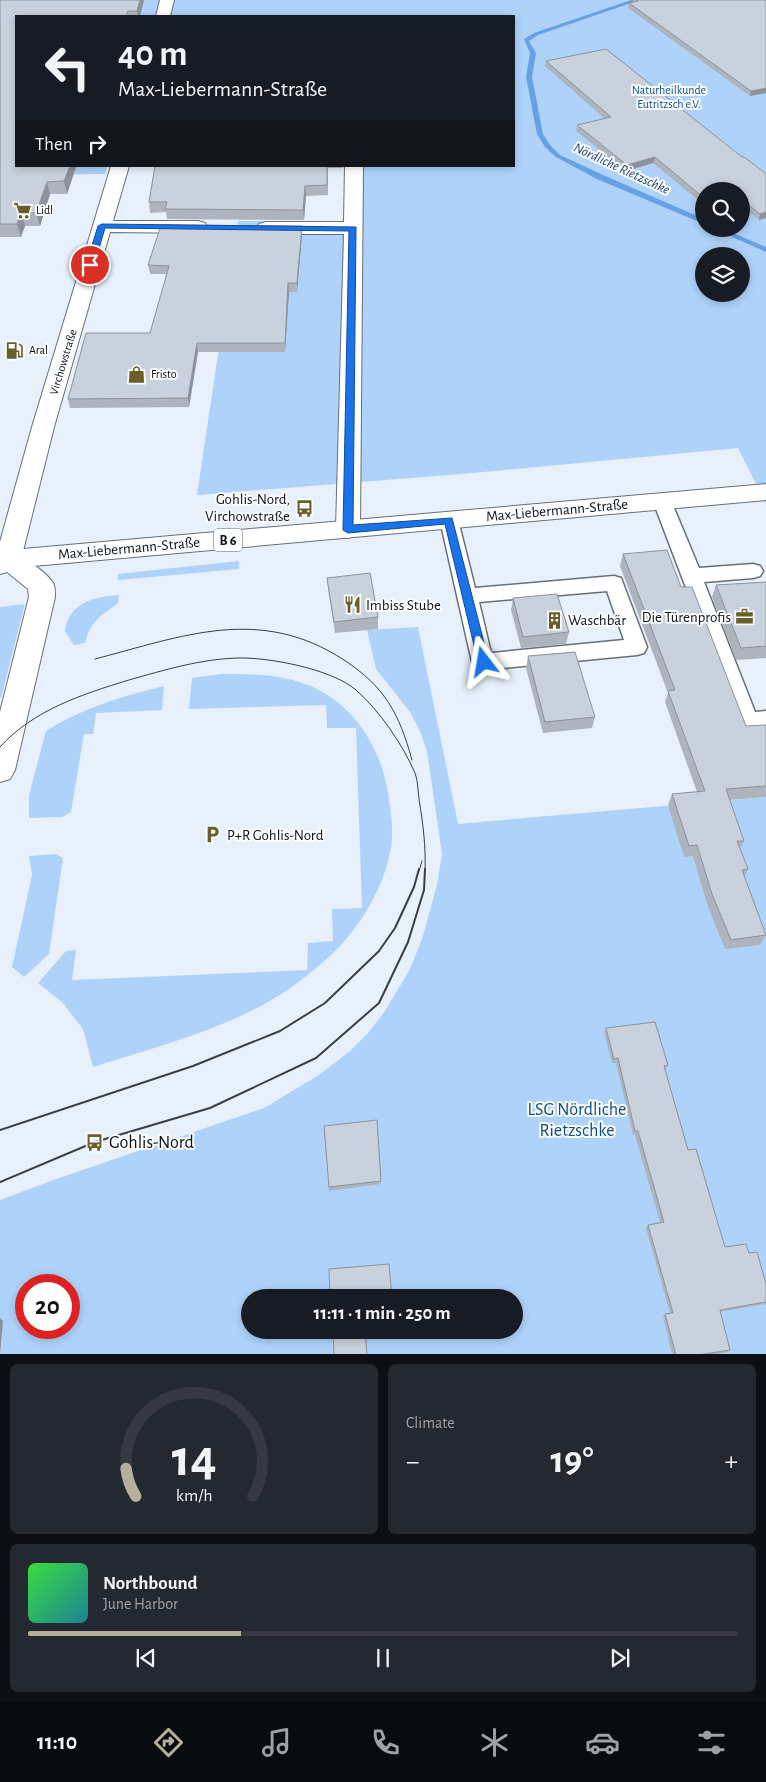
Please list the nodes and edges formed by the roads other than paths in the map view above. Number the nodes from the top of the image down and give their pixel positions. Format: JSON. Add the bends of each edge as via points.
{"nodes":[{"id":1,"x":167,"y":0,"type":"edge"},
{"id":2,"x":163,"y":15,"type":"edge"},
{"id":3,"x":120,"y":167,"type":"edge"},
{"id":4,"x":354,"y":167,"type":"edge"},
{"id":5,"x":102,"y":226,"type":"junction"},
{"id":6,"x":219,"y":227,"type":"edge"},
{"id":7,"x":247,"y":228,"type":"edge"},
{"id":8,"x":353,"y":228,"type":"junction"},
{"id":9,"x":766,"y":492,"type":"edge"},
{"id":10,"x":662,"y":501,"type":"junction"},
{"id":11,"x":449,"y":520,"type":"junction"},
{"id":12,"x":348,"y":530,"type":"junction"},
{"id":13,"x":3,"y":561,"type":"edge"},
{"id":14,"x":754,"y":571,"type":"dead end"},
{"id":15,"x":692,"y":576,"type":"junction"},
{"id":16,"x":468,"y":596,"type":"junction"},
{"id":17,"x":766,"y":720,"type":"edge"},
{"id":18,"x":0,"y":770,"type":"edge"}],
"edges":[{"from":1,"to":2,"type":"street"},
{"from":3,"to":5,"type":"street","name":"Virchowstraße"},
{"from":4,"to":8,"type":"street"},
{"from":5,"to":6,"type":"street"},
{"from":5,"to":13,"type":"street","name":"Virchowstraße"},
{"from":7,"to":8,"type":"street"},
{"from":8,"to":12,"type":"street"},
{"from":9,"to":10,"type":"street","name":"Max-Liebermann-Straße","number":"B 6"},
{"from":10,"to":11,"type":"street","name":"Max-Liebermann-Straße","number":"B 6"},
{"from":10,"to":15,"type":"lane"},
{"from":11,"to":12,"type":"street","name":"Max-Liebermann-Straße","number":"B 6"},
{"from":11,"to":16,"type":"lane"},
{"from":12,"to":13,"type":"street","name":"Max-Liebermann-Straße","number":"B 6"},
{"from":13,"to":18,"type":"street","via":[[41,586],[42,597]]},
{"from":14,"to":15,"type":"lane"},
{"from":15,"to":17,"type":"lane","via":[[748,722]]},
{"from":16,"to":16,"type":"lane","via":[[614,583],[637,647],[484,662]]}]}
